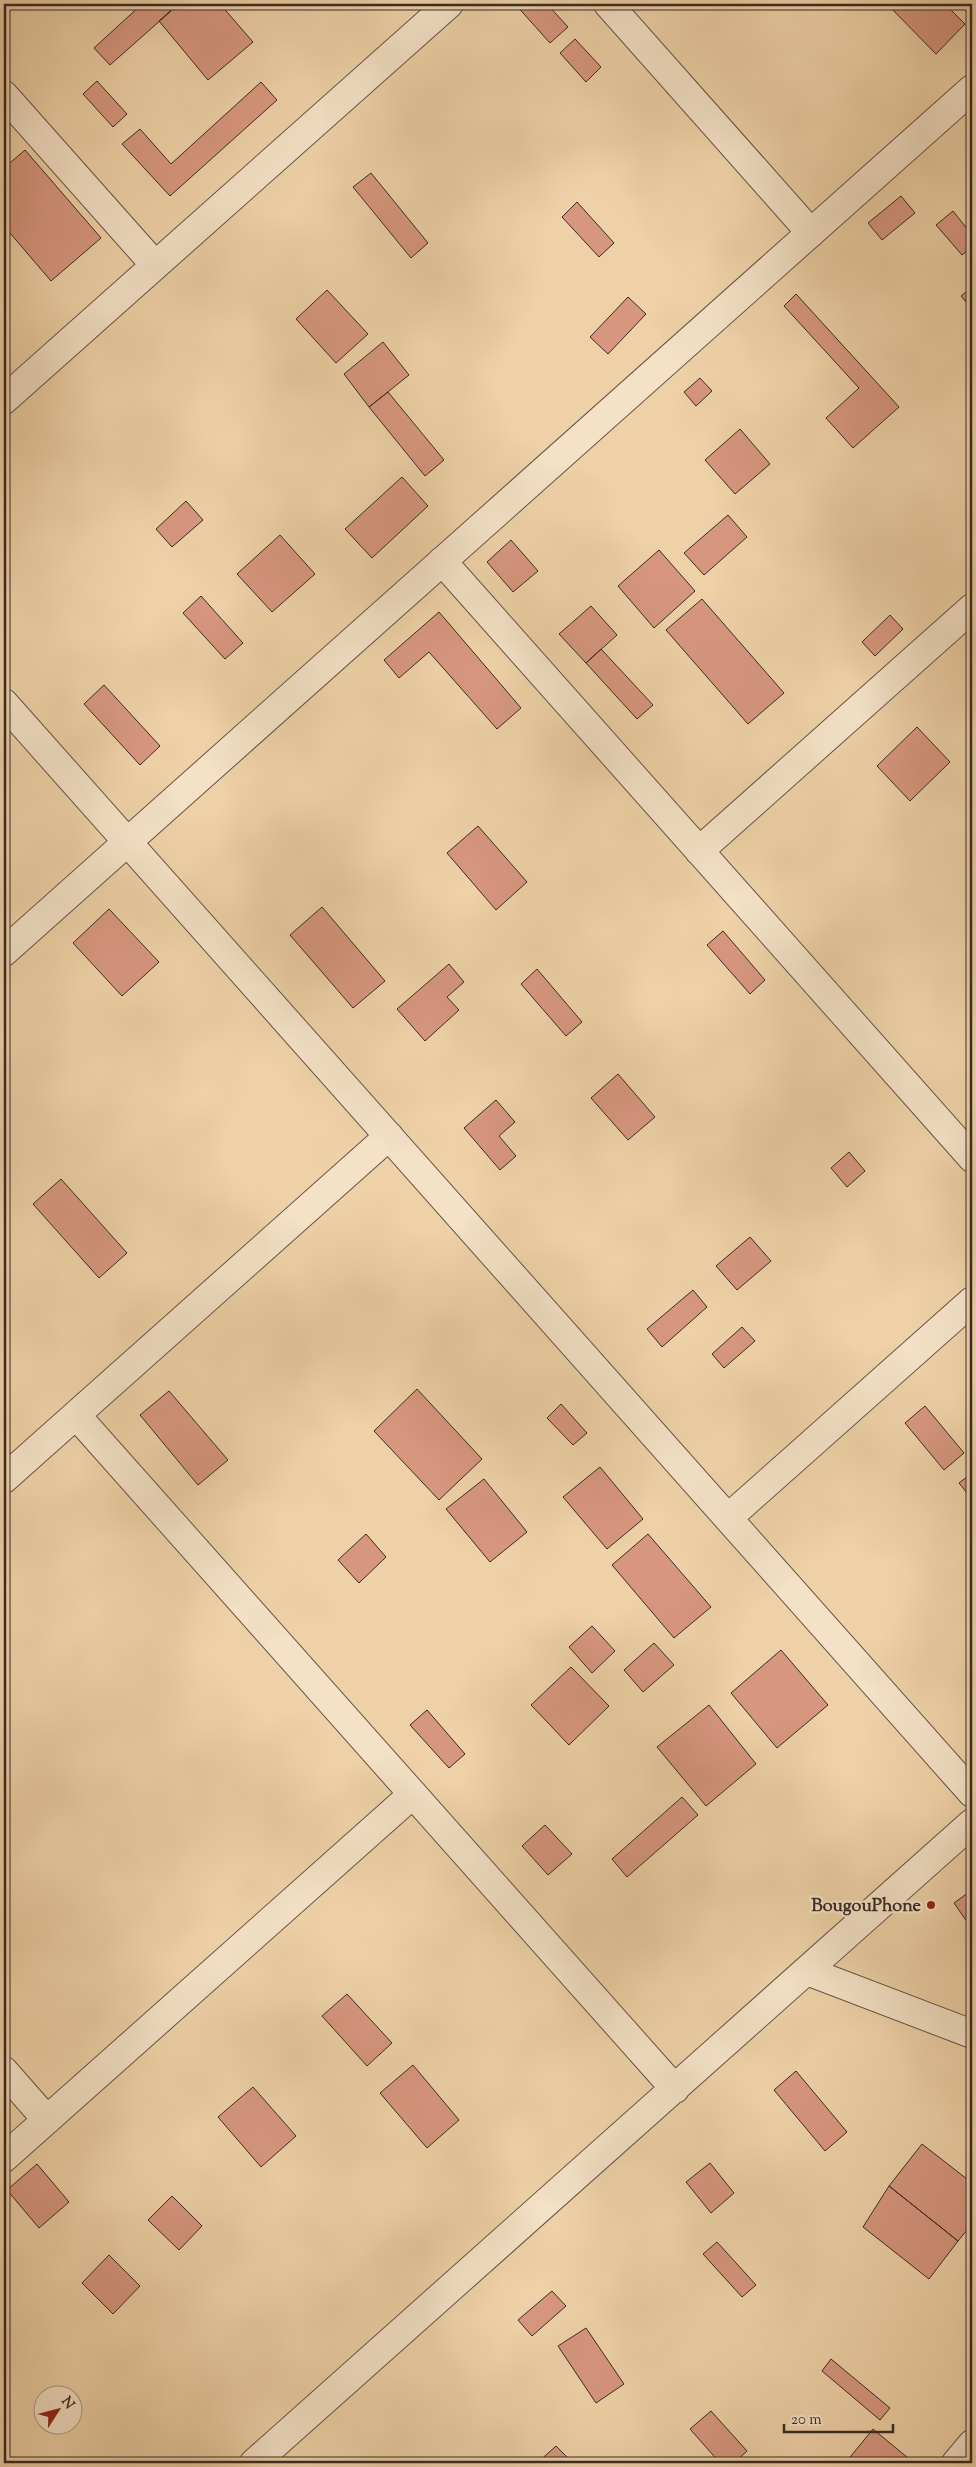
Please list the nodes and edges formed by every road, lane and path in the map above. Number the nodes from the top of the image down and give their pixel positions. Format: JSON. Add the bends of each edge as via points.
{"nodes":[{"id":1,"x":448,"y":4,"type":"edge"},
{"id":2,"x":608,"y":4,"type":"edge"},
{"id":3,"x":972,"y":89,"type":"edge"},
{"id":4,"x":4,"y":95,"type":"edge"},
{"id":5,"x":811,"y":233,"type":"junction"},
{"id":6,"x":155,"y":265,"type":"junction"},
{"id":7,"x":4,"y":400,"type":"edge"},
{"id":8,"x":442,"y":562,"type":"junction"},
{"id":9,"x":972,"y":608,"type":"edge"},
{"id":10,"x":4,"y":703,"type":"edge"},
{"id":11,"x":127,"y":842,"type":"junction"},
{"id":12,"x":699,"y":852,"type":"junction"},
{"id":13,"x":4,"y":952,"type":"edge"},
{"id":14,"x":389,"y":1136,"type":"junction"},
{"id":15,"x":972,"y":1158,"type":"edge"},
{"id":16,"x":972,"y":1301,"type":"edge"},
{"id":17,"x":76,"y":1415,"type":"junction"},
{"id":18,"x":4,"y":1479,"type":"edge"},
{"id":19,"x":728,"y":1518,"type":"junction"},
{"id":20,"x":412,"y":1794,"type":"junction"},
{"id":21,"x":972,"y":1794,"type":"edge"},
{"id":22,"x":972,"y":1823,"type":"edge"},
{"id":23,"x":807,"y":1971,"type":"junction"},
{"id":24,"x":972,"y":2034,"type":"edge"},
{"id":25,"x":4,"y":2071,"type":"edge"},
{"id":26,"x":675,"y":2089,"type":"junction"},
{"id":27,"x":47,"y":2120,"type":"junction"},
{"id":28,"x":4,"y":2158,"type":"edge"},
{"id":29,"x":972,"y":2444,"type":"edge"},
{"id":30,"x":254,"y":2463,"type":"edge"},
{"id":31,"x":956,"y":2463,"type":"edge"}],
"edges":[{"from":1,"to":6,"type":"street"},
{"from":2,"to":5,"type":"street"},
{"from":3,"to":5,"type":"street"},
{"from":4,"to":6,"type":"street"},
{"from":5,"to":8,"type":"street"},
{"from":6,"to":7,"type":"street"},
{"from":8,"to":11,"type":"street"},
{"from":8,"to":12,"type":"street"},
{"from":9,"to":12,"type":"street"},
{"from":10,"to":11,"type":"street"},
{"from":11,"to":13,"type":"street"},
{"from":11,"to":14,"type":"street"},
{"from":12,"to":15,"type":"street"},
{"from":14,"to":17,"type":"street"},
{"from":14,"to":19,"type":"street"},
{"from":16,"to":19,"type":"street"},
{"from":17,"to":18,"type":"street"},
{"from":17,"to":20,"type":"street"},
{"from":19,"to":21,"type":"street"},
{"from":20,"to":26,"type":"street"},
{"from":20,"to":27,"type":"street"},
{"from":22,"to":23,"type":"street"},
{"from":23,"to":24,"type":"street"},
{"from":23,"to":26,"type":"street"},
{"from":25,"to":27,"type":"street"},
{"from":26,"to":30,"type":"street"},
{"from":27,"to":28,"type":"street"},
{"from":29,"to":31,"type":"street"}]}
